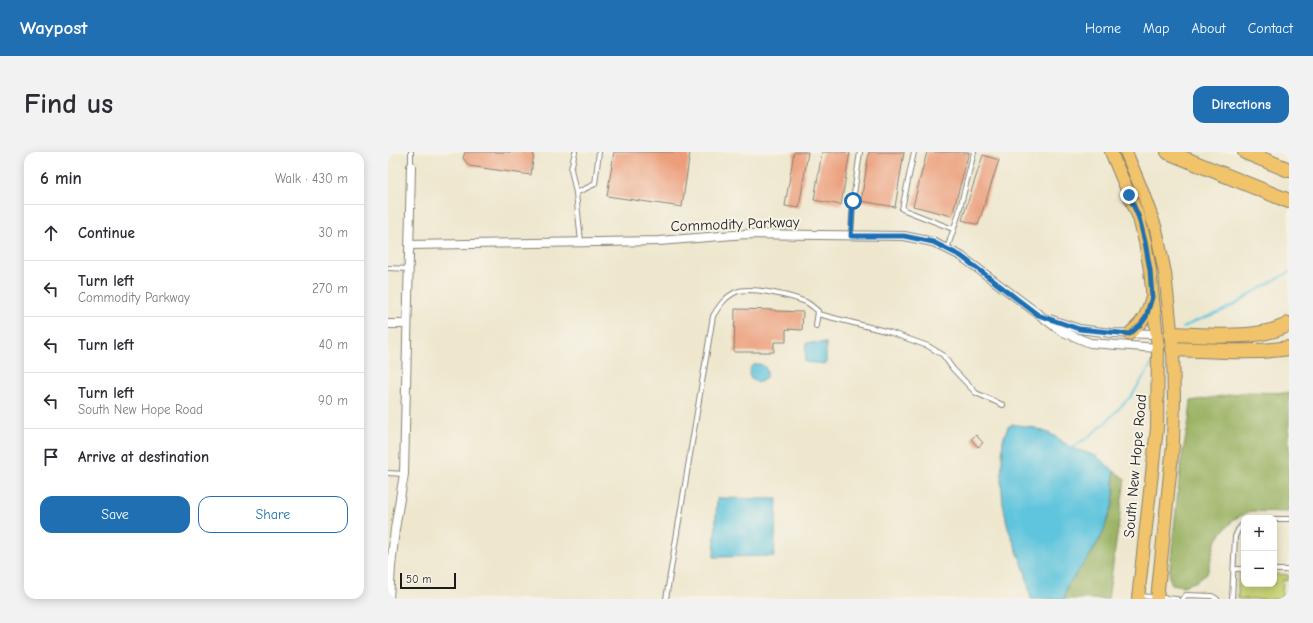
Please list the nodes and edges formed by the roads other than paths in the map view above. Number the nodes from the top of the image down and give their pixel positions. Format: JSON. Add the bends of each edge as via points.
{"nodes":[{"id":1,"x":411,"y":152,"type":"edge"},
{"id":2,"x":575,"y":152,"type":"edge"},
{"id":3,"x":599,"y":152,"type":"edge"},
{"id":4,"x":860,"y":152,"type":"edge"},
{"id":5,"x":914,"y":152,"type":"edge"},
{"id":6,"x":974,"y":152,"type":"edge"},
{"id":7,"x":1111,"y":152,"type":"edge"},
{"id":8,"x":1126,"y":152,"type":"edge"},
{"id":9,"x":1168,"y":152,"type":"edge"},
{"id":10,"x":1245,"y":152,"type":"edge"},
{"id":11,"x":411,"y":166,"type":"joint"},
{"id":12,"x":1289,"y":170,"type":"edge"},
{"id":13,"x":1248,"y":185,"type":"junction"},
{"id":14,"x":576,"y":193,"type":"junction"},
{"id":15,"x":1289,"y":201,"type":"edge"},
{"id":16,"x":1289,"y":210,"type":"edge"},
{"id":17,"x":953,"y":229,"type":"junction"},
{"id":18,"x":851,"y":236,"type":"junction"},
{"id":19,"x":581,"y":242,"type":"junction"},
{"id":20,"x":409,"y":245,"type":"junction"},
{"id":21,"x":947,"y":249,"type":"junction"},
{"id":22,"x":388,"y":268,"type":"edge"},
{"id":23,"x":409,"y":269,"type":"junction"},
{"id":24,"x":1152,"y":297,"type":"junction"},
{"id":25,"x":818,"y":314,"type":"junction"},
{"id":26,"x":1038,"y":315,"type":"junction"},
{"id":27,"x":388,"y":324,"type":"edge"},
{"id":28,"x":407,"y":324,"type":"junction"},
{"id":29,"x":1289,"y":324,"type":"edge"},
{"id":30,"x":816,"y":326,"type":"dead end"},
{"id":31,"x":1130,"y":334,"type":"junction"},
{"id":32,"x":1156,"y":334,"type":"junction"},
{"id":33,"x":1172,"y":334,"type":"junction"},
{"id":34,"x":1158,"y":348,"type":"junction"},
{"id":35,"x":1289,"y":348,"type":"edge"},
{"id":36,"x":1173,"y":349,"type":"junction"},
{"id":37,"x":1002,"y":405,"type":"dead end"},
{"id":38,"x":388,"y":473,"type":"edge"},
{"id":39,"x":404,"y":474,"type":"junction"},
{"id":40,"x":1277,"y":519,"type":"edge"},
{"id":41,"x":1289,"y":519,"type":"edge"},
{"id":42,"x":1241,"y":526,"type":"edge"},
{"id":43,"x":389,"y":567,"type":"edge"},
{"id":44,"x":1234,"y":569,"type":"junction"},
{"id":45,"x":1241,"y":569,"type":"edge"},
{"id":46,"x":1277,"y":570,"type":"edge"},
{"id":47,"x":1289,"y":571,"type":"edge"},
{"id":48,"x":1138,"y":597,"type":"edge"},
{"id":49,"x":1158,"y":598,"type":"edge"},
{"id":50,"x":389,"y":599,"type":"edge"},
{"id":51,"x":666,"y":599,"type":"edge"},
{"id":52,"x":1177,"y":599,"type":"edge"},
{"id":53,"x":1182,"y":599,"type":"edge"},
{"id":54,"x":1216,"y":599,"type":"edge"},
{"id":55,"x":1232,"y":599,"type":"edge"}],
"edges":[{"from":1,"to":11,"type":"lane"},
{"from":2,"to":14,"type":"lane","via":[[571,169]]},
{"from":3,"to":14,"type":"lane","via":[[595,184]]},
{"from":4,"to":18,"type":"lane"},
{"from":5,"to":17,"type":"lane","via":[[902,209]]},
{"from":6,"to":17,"type":"lane"},
{"from":7,"to":24,"type":"main road","name":"South New Hope Road","via":[[1139,218],[1150,270]]},
{"from":8,"to":33,"type":"main road","via":[[1156,229],[1165,273]]},
{"from":9,"to":13,"type":"highway"},
{"from":10,"to":12,"type":"highway"},
{"from":11,"to":20,"type":"street"},
{"from":13,"to":15,"type":"highway"},
{"from":13,"to":16,"type":"highway"},
{"from":14,"to":19,"type":"lane"},
{"from":17,"to":21,"type":"lane"},
{"from":18,"to":19,"type":"street","name":"Commodity Parkway","via":[[746,234],[659,241]]},
{"from":18,"to":21,"type":"street","name":"Commodity Parkway","via":[[904,236],[933,242]]},
{"from":19,"to":20,"type":"street","name":"Commodity Parkway"},
{"from":20,"to":23,"type":"street"},
{"from":21,"to":26,"type":"street","name":"Commodity Parkway","via":[[961,256]]},
{"from":22,"to":23,"type":"lane"},
{"from":23,"to":28,"type":"street"},
{"from":24,"to":31,"type":"main road","via":[[1146,317]]},
{"from":24,"to":32,"type":"main road","name":"South New Hope Road"},
{"from":25,"to":30,"type":"lane"},
{"from":25,"to":37,"type":"lane","via":[[889,332],[928,346],[943,355],[976,393]]},
{"from":25,"to":51,"type":"lane","via":[[818,311],[806,303],[772,292],[747,289],[736,292],[722,302],[713,316]]},
{"from":26,"to":31,"type":"street","name":"Commodity Parkway","via":[[1079,329]]},
{"from":26,"to":34,"type":"street","name":"Commodity Parkway","via":[[1061,331],[1090,343]]},
{"from":27,"to":28,"type":"street"},
{"from":28,"to":39,"type":"street"},
{"from":29,"to":33,"type":"highway","via":[[1281,329],[1262,333]]},
{"from":31,"to":32,"type":"street","name":"Commodity Parkway"},
{"from":32,"to":33,"type":"main road"},
{"from":32,"to":34,"type":"main road","name":"South New Hope Road"},
{"from":33,"to":36,"type":"main road"},
{"from":34,"to":36,"type":"main road"},
{"from":34,"to":48,"type":"main road","name":"South New Hope Road","via":[[1157,428]]},
{"from":35,"to":36,"type":"highway","via":[[1228,351]]},
{"from":36,"to":49,"type":"main road","via":[[1173,445]]},
{"from":38,"to":39,"type":"lane"},
{"from":39,"to":43,"type":"street"},
{"from":40,"to":41,"type":"lane"},
{"from":42,"to":44,"type":"lane","via":[[1235,537]]},
{"from":43,"to":50,"type":"street"},
{"from":44,"to":45,"type":"lane"},
{"from":44,"to":55,"type":"lane"},
{"from":46,"to":47,"type":"lane"},
{"from":48,"to":49,"type":"lane"},
{"from":49,"to":52,"type":"lane"},
{"from":53,"to":54,"type":"lane","via":[[1186,595],[1212,596]]}]}
